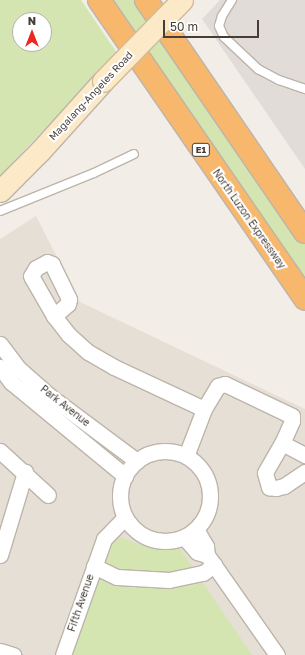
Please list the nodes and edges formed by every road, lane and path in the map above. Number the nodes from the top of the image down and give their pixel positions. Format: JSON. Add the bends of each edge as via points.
{"nodes":[{"id":1,"x":99,"y":0,"type":"edge"},
{"id":2,"x":146,"y":0,"type":"edge"},
{"id":3,"x":182,"y":0,"type":"edge"},
{"id":4,"x":232,"y":0,"type":"edge"},
{"id":5,"x":305,"y":89,"type":"edge"},
{"id":6,"x":134,"y":154,"type":"dead end"},
{"id":7,"x":0,"y":191,"type":"edge"},
{"id":8,"x":0,"y":211,"type":"edge"},
{"id":9,"x":305,"y":232,"type":"edge"},
{"id":10,"x":305,"y":299,"type":"edge"},
{"id":11,"x":54,"y":316,"type":"dead end"},
{"id":12,"x":0,"y":344,"type":"edge"},
{"id":13,"x":0,"y":367,"type":"edge"},
{"id":14,"x":15,"y":376,"type":"junction"},
{"id":15,"x":68,"y":409,"type":"junction"},
{"id":16,"x":204,"y":409,"type":"junction"},
{"id":17,"x":59,"y":422,"type":"junction"},
{"id":18,"x":282,"y":443,"type":"junction"},
{"id":19,"x":0,"y":451,"type":"edge"},
{"id":20,"x":305,"y":455,"type":"edge"},
{"id":21,"x":186,"y":456,"type":"junction"},
{"id":22,"x":137,"y":461,"type":"junction"},
{"id":23,"x":25,"y":472,"type":"junction"},
{"id":24,"x":305,"y":472,"type":"edge"},
{"id":25,"x":125,"y":476,"type":"junction"},
{"id":26,"x":48,"y":495,"type":"dead end"},
{"id":27,"x":129,"y":522,"type":"junction"},
{"id":28,"x":190,"y":533,"type":"junction"},
{"id":29,"x":0,"y":555,"type":"edge"},
{"id":30,"x":210,"y":560,"type":"junction"},
{"id":31,"x":94,"y":566,"type":"junction"},
{"id":32,"x":0,"y":651,"type":"edge"},
{"id":33,"x":13,"y":655,"type":"edge"},
{"id":34,"x":63,"y":655,"type":"edge"},
{"id":35,"x":277,"y":655,"type":"edge"}],
"edges":[{"from":1,"to":10,"type":"highway","name":"North Luzon Expressway","number":"E1"},
{"from":2,"to":9,"type":"highway"},
{"from":3,"to":7,"type":"main road","name":"Magalang-Angeles Road","bridge":true},
{"from":4,"to":5,"type":"lane","via":[[222,16],[220,26],[224,37],[258,69]]},
{"from":6,"to":8,"type":"lane","via":[[94,174]]},
{"from":11,"to":16,"type":"street","via":[[69,335],[88,352]]},
{"from":12,"to":14,"type":"street","name":"Park Avenue"},
{"from":13,"to":14,"type":"street","name":"Park Avenue"},
{"from":14,"to":15,"type":"street","name":"Park Avenue"},
{"from":14,"to":17,"type":"street","name":"Park Avenue"},
{"from":15,"to":17,"type":"street"},
{"from":15,"to":22,"type":"street","name":"Park Avenue"},
{"from":16,"to":18,"type":"street","via":[[218,386],[225,384],[292,416]]},
{"from":16,"to":21,"type":"street"},
{"from":17,"to":25,"type":"street","name":"Park Avenue"},
{"from":18,"to":20,"type":"street"},
{"from":18,"to":24,"type":"street","via":[[265,473],[269,487],[284,486]]},
{"from":19,"to":23,"type":"street"},
{"from":21,"to":22,"type":"street","via":[[161,451],[148,454]]},
{"from":21,"to":28,"type":"street","via":[[205,474],[210,486],[207,513]]},
{"from":22,"to":25,"type":"street"},
{"from":23,"to":26,"type":"street"},
{"from":23,"to":29,"type":"street"},
{"from":25,"to":27,"type":"street","via":[[120,490],[121,506]]},
{"from":27,"to":28,"type":"street","via":[[149,538],[163,541]]},
{"from":27,"to":31,"type":"street","name":"Fifth Avenue","via":[[100,551]]},
{"from":28,"to":30,"type":"street","via":[[206,546]]},
{"from":30,"to":31,"type":"street","via":[[203,572],[170,580],[117,576]]},
{"from":30,"to":35,"type":"street"},
{"from":31,"to":34,"type":"street","name":"Fifth Avenue"},
{"from":32,"to":33,"type":"street"}]}
